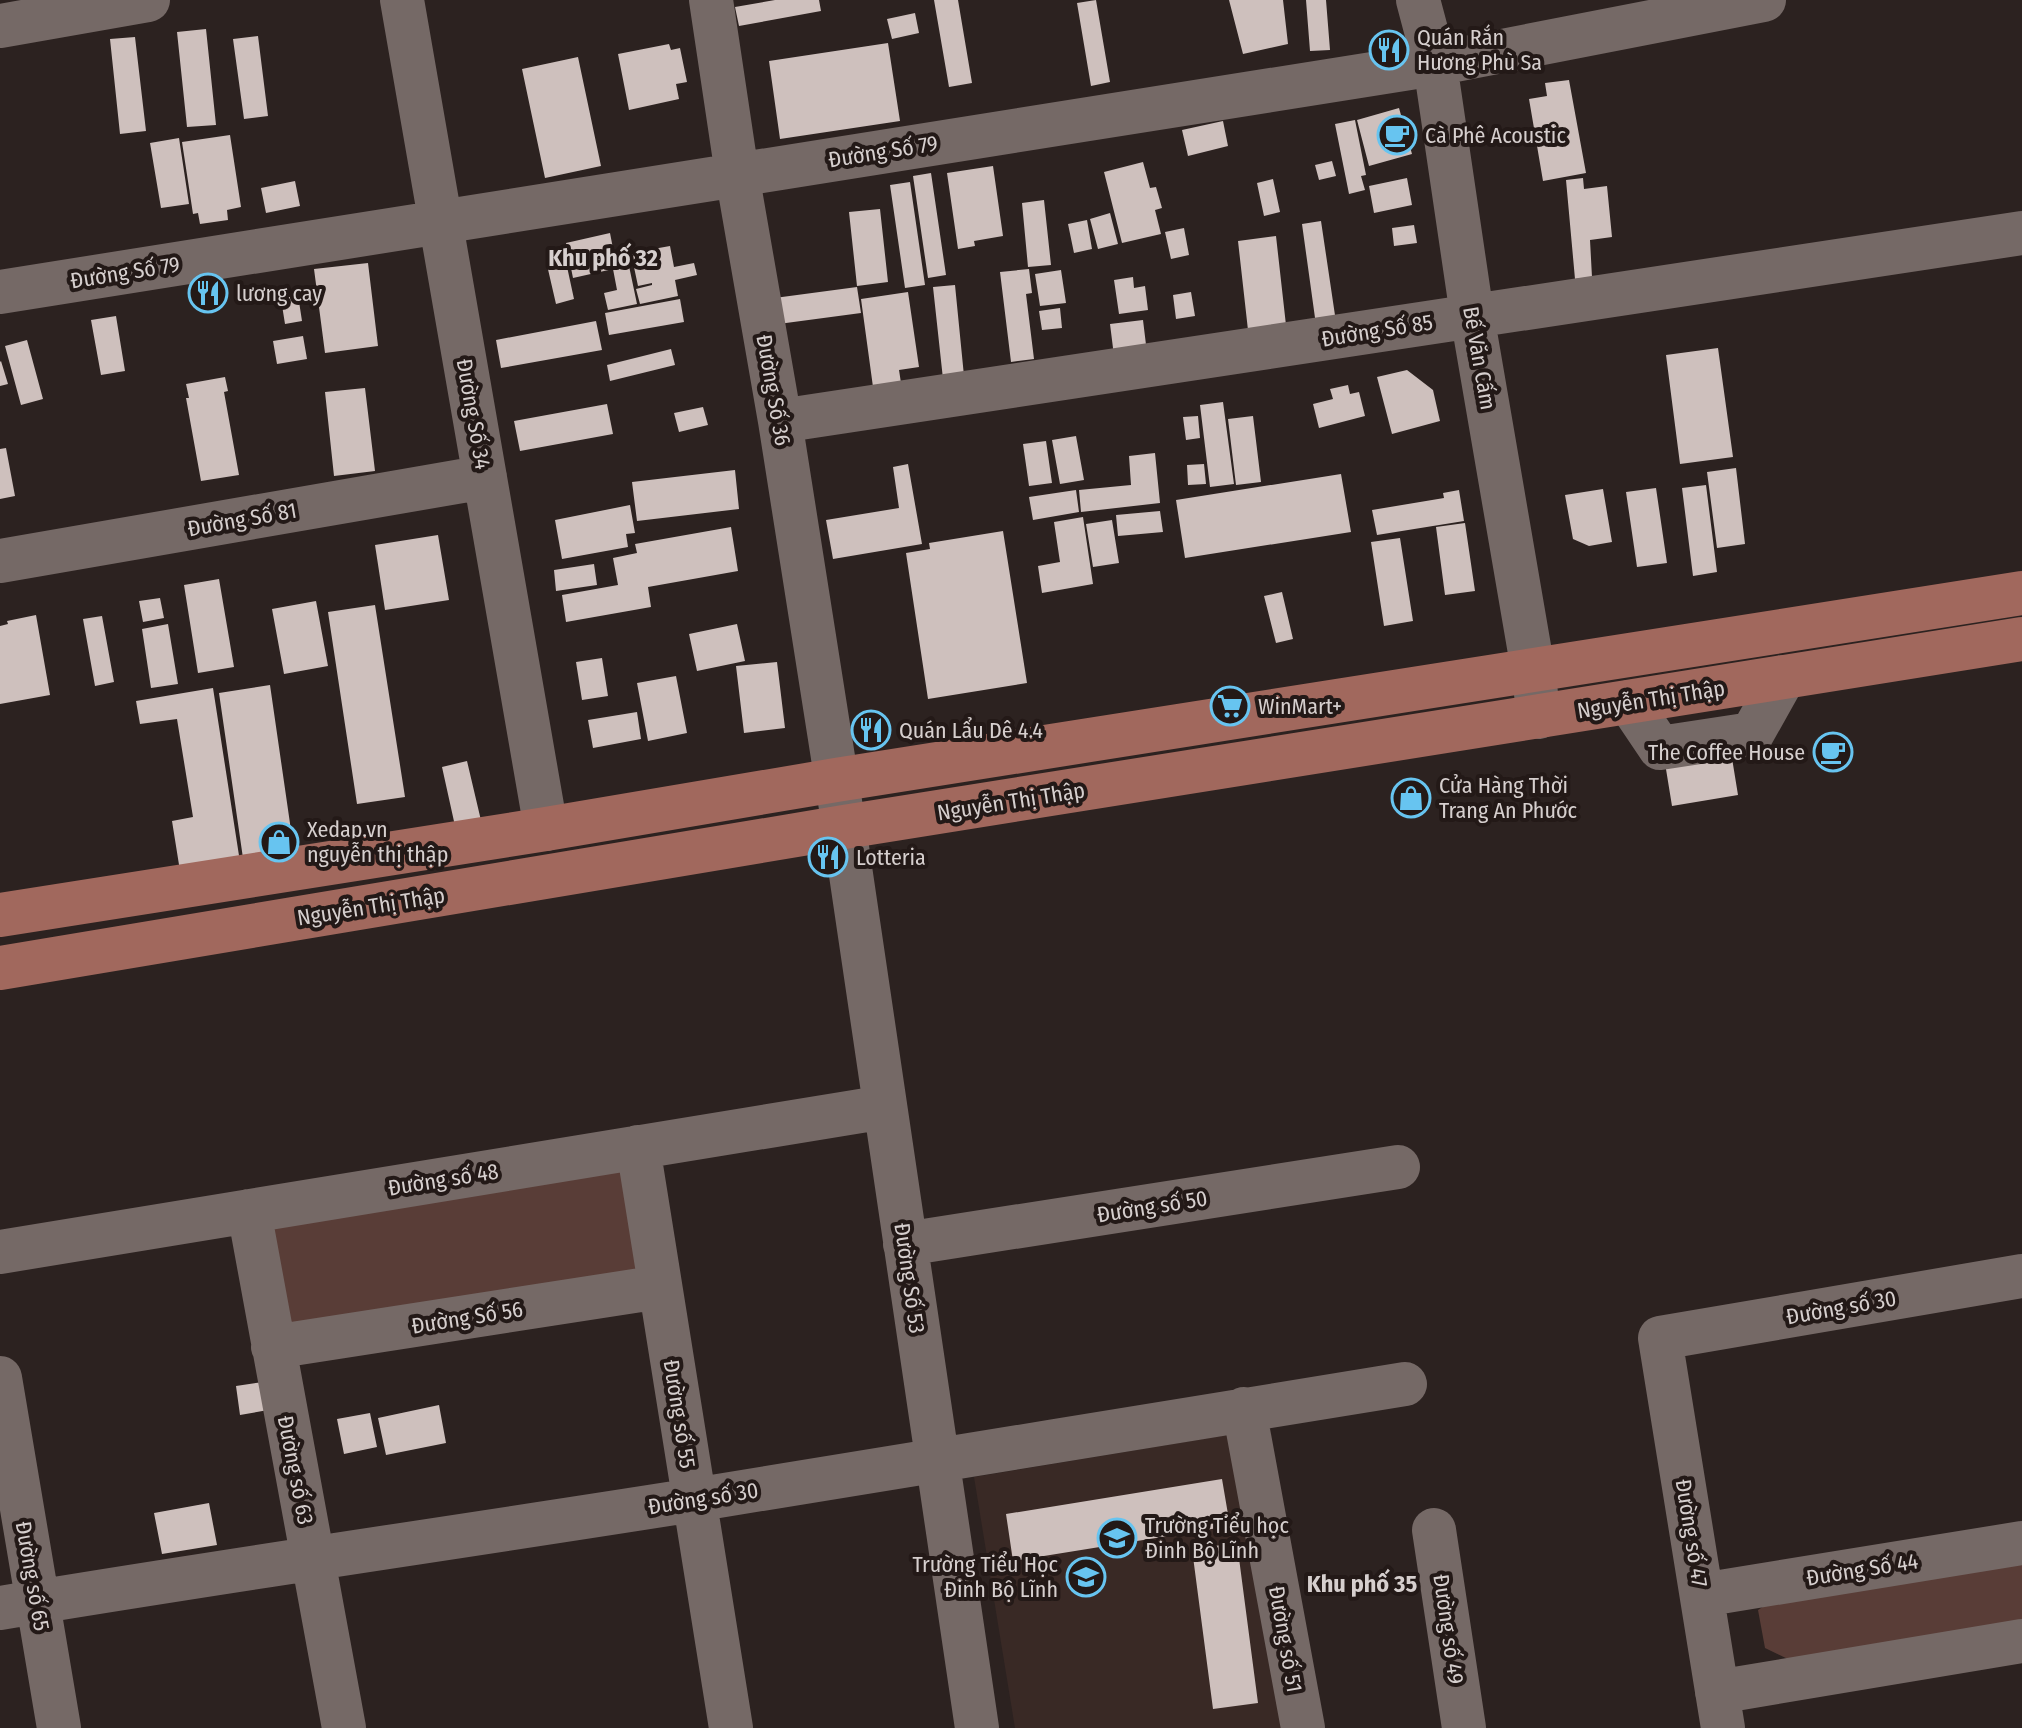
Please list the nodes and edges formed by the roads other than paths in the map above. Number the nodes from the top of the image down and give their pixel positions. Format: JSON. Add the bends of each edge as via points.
{"nodes":[{"id":1,"x":148,"y":0,"type":"edge"},
{"id":2,"x":402,"y":0,"type":"edge"},
{"id":3,"x":711,"y":0,"type":"edge"},
{"id":4,"x":1418,"y":0,"type":"edge"},
{"id":5,"x":1744,"y":2,"type":"edge"},
{"id":6,"x":1581,"y":17,"type":"edge"},
{"id":7,"x":0,"y":26,"type":"edge"},
{"id":8,"x":1435,"y":64,"type":"junction"},
{"id":9,"x":737,"y":174,"type":"junction"},
{"id":10,"x":441,"y":223,"type":"junction"},
{"id":11,"x":2022,"y":233,"type":"edge"},
{"id":12,"x":0,"y":292,"type":"edge"},
{"id":13,"x":1472,"y":315,"type":"junction"},
{"id":14,"x":780,"y":421,"type":"junction"},
{"id":15,"x":485,"y":477,"type":"junction"},
{"id":16,"x":0,"y":561,"type":"edge"},
{"id":17,"x":2022,"y":593,"type":"edge"},
{"id":18,"x":2022,"y":639,"type":"edge"},
{"id":19,"x":1533,"y":670,"type":"junction"},
{"id":20,"x":1539,"y":717,"type":"junction"},
{"id":21,"x":836,"y":780,"type":"junction"},
{"id":22,"x":844,"y":827,"type":"junction"},
{"id":23,"x":546,"y":829,"type":"junction"},
{"id":24,"x":0,"y":915,"type":"edge"},
{"id":25,"x":0,"y":968,"type":"edge"},
{"id":26,"x":885,"y":1107,"type":"junction"},
{"id":27,"x":638,"y":1147,"type":"junction"},
{"id":28,"x":1398,"y":1167,"type":"dead end"},
{"id":29,"x":249,"y":1211,"type":"junction"},
{"id":30,"x":905,"y":1244,"type":"junction"},
{"id":31,"x":0,"y":1252,"type":"edge"},
{"id":32,"x":2022,"y":1276,"type":"edge"},
{"id":33,"x":660,"y":1287,"type":"junction"},
{"id":34,"x":1660,"y":1338,"type":"joint"},
{"id":35,"x":273,"y":1347,"type":"junction"},
{"id":36,"x":0,"y":1378,"type":"edge"},
{"id":37,"x":1405,"y":1384,"type":"dead end"},
{"id":38,"x":1244,"y":1409,"type":"junction"},
{"id":39,"x":937,"y":1461,"type":"junction"},
{"id":40,"x":694,"y":1500,"type":"junction"},
{"id":41,"x":1434,"y":1530,"type":"dead end"},
{"id":42,"x":2022,"y":1543,"type":"edge"},
{"id":43,"x":313,"y":1558,"type":"junction"},
{"id":44,"x":1702,"y":1595,"type":"junction"},
{"id":45,"x":19,"y":1605,"type":"edge"},
{"id":46,"x":2022,"y":1641,"type":"edge"},
{"id":47,"x":1720,"y":1710,"type":"edge"},
{"id":48,"x":719,"y":1726,"type":"edge"},
{"id":49,"x":59,"y":1728,"type":"edge"},
{"id":50,"x":344,"y":1728,"type":"edge"},
{"id":51,"x":977,"y":1728,"type":"edge"},
{"id":52,"x":1303,"y":1728,"type":"edge"},
{"id":53,"x":1464,"y":1728,"type":"edge"}],
"edges":[{"from":1,"to":7,"type":"street"},
{"from":2,"to":10,"type":"street","name":"Đường Số 34"},
{"from":3,"to":9,"type":"street","name":"Đường Số 36"},
{"from":4,"to":8,"type":"street","name":"Bế Văn Cấm"},
{"from":5,"to":6,"type":"street","name":"Đường Số 79"},
{"from":6,"to":8,"type":"street","name":"Đường Số 79"},
{"from":8,"to":9,"type":"street","name":"Đường Số 79"},
{"from":8,"to":13,"type":"street","name":"Bế Văn Cấm"},
{"from":9,"to":10,"type":"street","name":"Đường Số 79"},
{"from":9,"to":14,"type":"street","name":"Đường Số 36"},
{"from":10,"to":12,"type":"street","name":"Đường Số 79"},
{"from":10,"to":15,"type":"street","name":"Đường Số 34"},
{"from":11,"to":13,"type":"street","name":"Đường Số 85"},
{"from":13,"to":14,"type":"street","name":"Đường Số 85"},
{"from":13,"to":19,"type":"street","name":"Bế Văn Cấm"},
{"from":14,"to":21,"type":"street","name":"Đường Số 36"},
{"from":15,"to":16,"type":"street","name":"Đường Số 81"},
{"from":15,"to":23,"type":"street","name":"Đường Số 34"},
{"from":17,"to":19,"type":"main road"},
{"from":18,"to":20,"type":"main road","name":"Nguyễn Thị Thập"},
{"from":19,"to":20,"type":"street","name":"Bế Văn Cấm"},
{"from":19,"to":21,"type":"main road"},
{"from":20,"to":22,"type":"main road","name":"Nguyễn Thị Thập"},
{"from":21,"to":22,"type":"street","name":"Đường Số 36"},
{"from":21,"to":23,"type":"main road"},
{"from":22,"to":25,"type":"main road","name":"Nguyễn Thị Thập"},
{"from":22,"to":26,"type":"street","name":"Đường Số 53"},
{"from":23,"to":24,"type":"main road"},
{"from":26,"to":27,"type":"street","name":"Đường số 48"},
{"from":26,"to":30,"type":"street","name":"Đường Số 53"},
{"from":27,"to":29,"type":"street","name":"Đường số 48"},
{"from":27,"to":33,"type":"street","name":"Đường số 55"},
{"from":28,"to":30,"type":"street","name":"Đường số 50"},
{"from":29,"to":31,"type":"street","name":"Đường số 48"},
{"from":29,"to":35,"type":"street","name":"Đường số 63"},
{"from":30,"to":39,"type":"street","name":"Đường Số 53"},
{"from":32,"to":34,"type":"street","name":"Đường số 30"},
{"from":33,"to":35,"type":"street","name":"Đường Số 56"},
{"from":33,"to":40,"type":"street","name":"Đường số 55"},
{"from":34,"to":44,"type":"street","name":"Đường số 47"},
{"from":35,"to":43,"type":"street","name":"Đường số 63"},
{"from":36,"to":45,"type":"street","name":"Đường số 65"},
{"from":37,"to":38,"type":"street","name":"Đường số 30"},
{"from":38,"to":39,"type":"street","name":"Đường số 30"},
{"from":38,"to":52,"type":"street","name":"Đường số 51"},
{"from":39,"to":40,"type":"street","name":"Đường số 30"},
{"from":39,"to":51,"type":"street","name":"Đường Số 53"},
{"from":40,"to":43,"type":"street","name":"Đường số 30"},
{"from":40,"to":48,"type":"street","name":"Đường số 55"},
{"from":41,"to":53,"type":"street","name":"Đường số 49"},
{"from":42,"to":44,"type":"street","name":"Đường Số 44"},
{"from":43,"to":45,"type":"street","name":"Đường số 30"},
{"from":43,"to":50,"type":"street","name":"Đường số 63"},
{"from":44,"to":47,"type":"street","name":"Đường số 47"},
{"from":45,"to":49,"type":"street","name":"Đường số 65"},
{"from":46,"to":47,"type":"street"}]}
